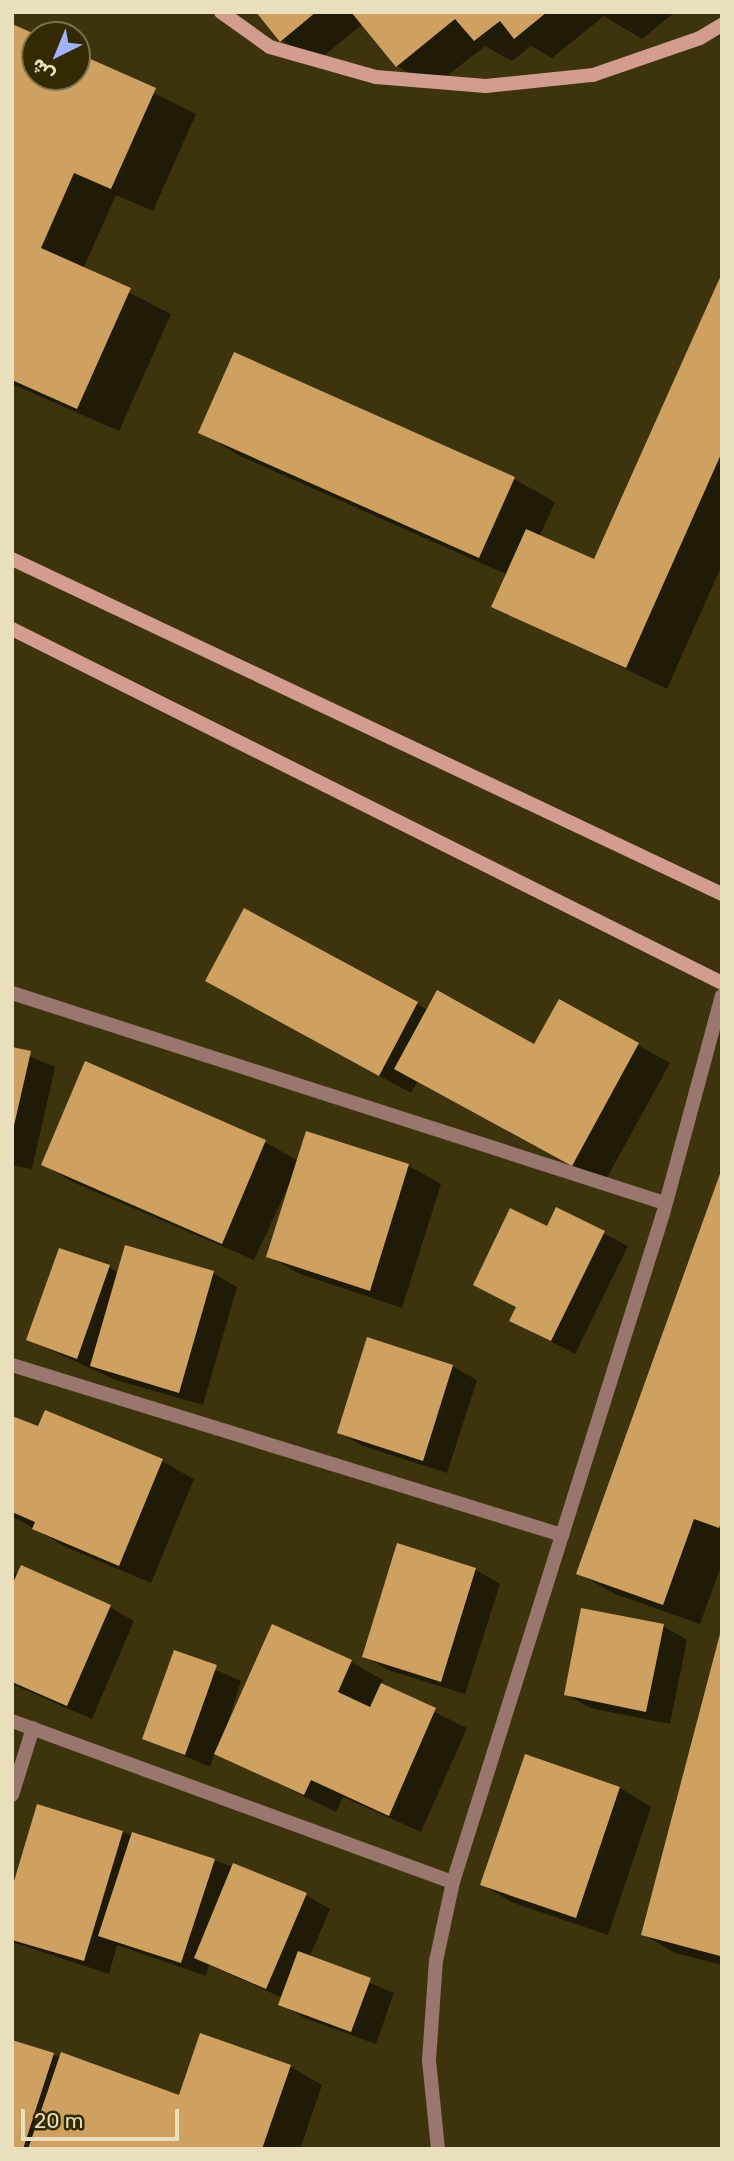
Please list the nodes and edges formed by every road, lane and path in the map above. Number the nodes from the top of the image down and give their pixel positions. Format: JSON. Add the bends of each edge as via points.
{"nodes":[{"id":1,"x":221,"y":12,"type":"edge"},
{"id":2,"x":722,"y":25,"type":"edge"},
{"id":3,"x":12,"y":559,"type":"edge"},
{"id":4,"x":12,"y":629,"type":"edge"},
{"id":5,"x":722,"y":894,"type":"edge"},
{"id":6,"x":722,"y":983,"type":"edge"},
{"id":7,"x":12,"y":993,"type":"edge"},
{"id":8,"x":722,"y":996,"type":"edge"},
{"id":9,"x":666,"y":1203,"type":"junction"},
{"id":10,"x":12,"y":1365,"type":"edge"},
{"id":11,"x":562,"y":1535,"type":"junction"},
{"id":12,"x":12,"y":1721,"type":"edge"},
{"id":13,"x":33,"y":1728,"type":"junction"},
{"id":14,"x":12,"y":1795,"type":"edge"},
{"id":15,"x":453,"y":1882,"type":"junction"},
{"id":16,"x":438,"y":2149,"type":"edge"}],
"edges":[{"from":1,"to":2,"type":"main road","via":[[270,47],[376,78],[486,86],[593,75],[700,38]]},
{"from":3,"to":5,"type":"main road"},
{"from":4,"to":6,"type":"main road"},
{"from":7,"to":9,"type":"street"},
{"from":8,"to":9,"type":"street"},
{"from":9,"to":11,"type":"street"},
{"from":10,"to":11,"type":"street"},
{"from":11,"to":15,"type":"street"},
{"from":12,"to":13,"type":"street"},
{"from":13,"to":14,"type":"street"},
{"from":13,"to":15,"type":"street"},
{"from":15,"to":16,"type":"street","via":[[436,1961],[429,2060]]}]}
